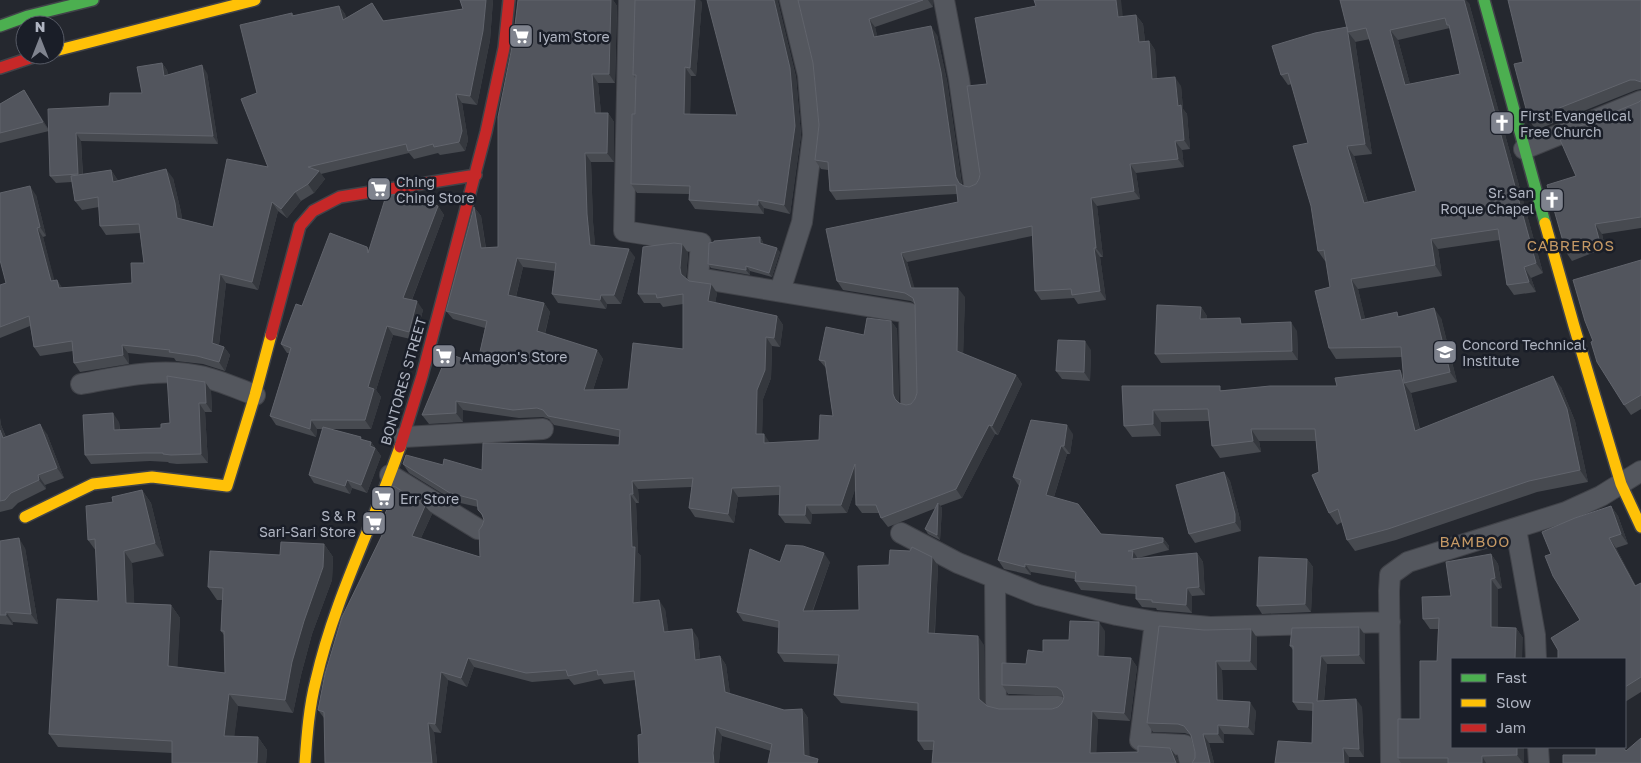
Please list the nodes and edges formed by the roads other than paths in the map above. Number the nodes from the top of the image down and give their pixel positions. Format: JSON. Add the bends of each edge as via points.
{"nodes":[{"id":1,"x":93,"y":0,"type":"edge"},
{"id":2,"x":255,"y":0,"type":"edge"},
{"id":3,"x":509,"y":0,"type":"edge"},
{"id":4,"x":629,"y":0,"type":"edge"},
{"id":5,"x":790,"y":0,"type":"edge"},
{"id":6,"x":944,"y":0,"type":"edge"},
{"id":7,"x":1484,"y":0,"type":"edge"},
{"id":8,"x":219,"y":4,"type":"edge"},
{"id":9,"x":0,"y":26,"type":"edge"},
{"id":10,"x":65,"y":48,"type":"edge"},
{"id":11,"x":15,"y":63,"type":"edge"},
{"id":12,"x":0,"y":68,"type":"edge"},
{"id":13,"x":1641,"y":101,"type":"edge"},
{"id":14,"x":1524,"y":149,"type":"junction"},
{"id":15,"x":476,"y":175,"type":"junction"},
{"id":16,"x":974,"y":184,"type":"edge"},
{"id":17,"x":780,"y":291,"type":"junction"},
{"id":18,"x":81,"y":384,"type":"dead end"},
{"id":19,"x":255,"y":395,"type":"junction"},
{"id":20,"x":911,"y":402,"type":"edge"},
{"id":21,"x":543,"y":429,"type":"dead end"},
{"id":22,"x":404,"y":437,"type":"junction"},
{"id":23,"x":1641,"y":471,"type":"edge"},
{"id":24,"x":390,"y":475,"type":"junction"},
{"id":25,"x":1621,"y":484,"type":"junction"},
{"id":26,"x":25,"y":517,"type":"dead end"},
{"id":27,"x":1641,"y":527,"type":"edge"},
{"id":28,"x":478,"y":529,"type":"edge"},
{"id":29,"x":1516,"y":529,"type":"junction"},
{"id":30,"x":901,"y":533,"type":"dead end"},
{"id":31,"x":995,"y":578,"type":"junction"},
{"id":32,"x":1155,"y":622,"type":"junction"},
{"id":33,"x":1390,"y":622,"type":"junction"},
{"id":34,"x":1536,"y":658,"type":"edge"},
{"id":35,"x":1058,"y":706,"type":"edge"},
{"id":36,"x":1538,"y":748,"type":"edge"},
{"id":37,"x":305,"y":763,"type":"edge"},
{"id":38,"x":1190,"y":763,"type":"edge"},
{"id":39,"x":1391,"y":763,"type":"edge"},
{"id":40,"x":1539,"y":763,"type":"edge"}],
"edges":[{"from":1,"to":9,"type":"street"},
{"from":2,"to":8,"type":"street"},
{"from":3,"to":15,"type":"street","name":"BONTORES STREET","via":[[504,47]]},
{"from":4,"to":17,"type":"street","via":[[624,231],[701,243],[698,278]]},
{"from":5,"to":17,"type":"street","via":[[808,75],[813,135],[802,222]]},
{"from":6,"to":16,"type":"street"},
{"from":7,"to":14,"type":"street"},
{"from":8,"to":10,"type":"street"},
{"from":11,"to":12,"type":"street"},
{"from":13,"to":14,"type":"street"},
{"from":14,"to":25,"type":"street"},
{"from":15,"to":19,"type":"street","via":[[340,197],[313,212],[300,226]]},
{"from":15,"to":22,"type":"street","name":"BONTORES STREET"},
{"from":17,"to":20,"type":"street","via":[[909,313]]},
{"from":18,"to":19,"type":"street","via":[[166,372],[200,376]]},
{"from":19,"to":26,"type":"street","via":[[227,486],[152,477],[93,484]]},
{"from":21,"to":22,"type":"street"},
{"from":22,"to":24,"type":"street","name":"BONTORES STREET"},
{"from":23,"to":25,"type":"street"},
{"from":24,"to":28,"type":"street"},
{"from":24,"to":37,"type":"street","name":"BONTORES STREET","via":[[317,671],[305,741]]},
{"from":25,"to":27,"type":"street"},
{"from":25,"to":29,"type":"street","via":[[1566,512]]},
{"from":29,"to":33,"type":"street","via":[[1408,562],[1390,574]]},
{"from":29,"to":34,"type":"street","via":[[1536,635]]},
{"from":30,"to":31,"type":"street"},
{"from":31,"to":32,"type":"street","via":[[1038,595]]},
{"from":31,"to":35,"type":"street","via":[[996,703]]},
{"from":32,"to":33,"type":"street","via":[[1210,626]]},
{"from":32,"to":38,"type":"street","via":[[1140,740],[1184,745]]},
{"from":33,"to":39,"type":"street"},
{"from":36,"to":40,"type":"street"}]}
